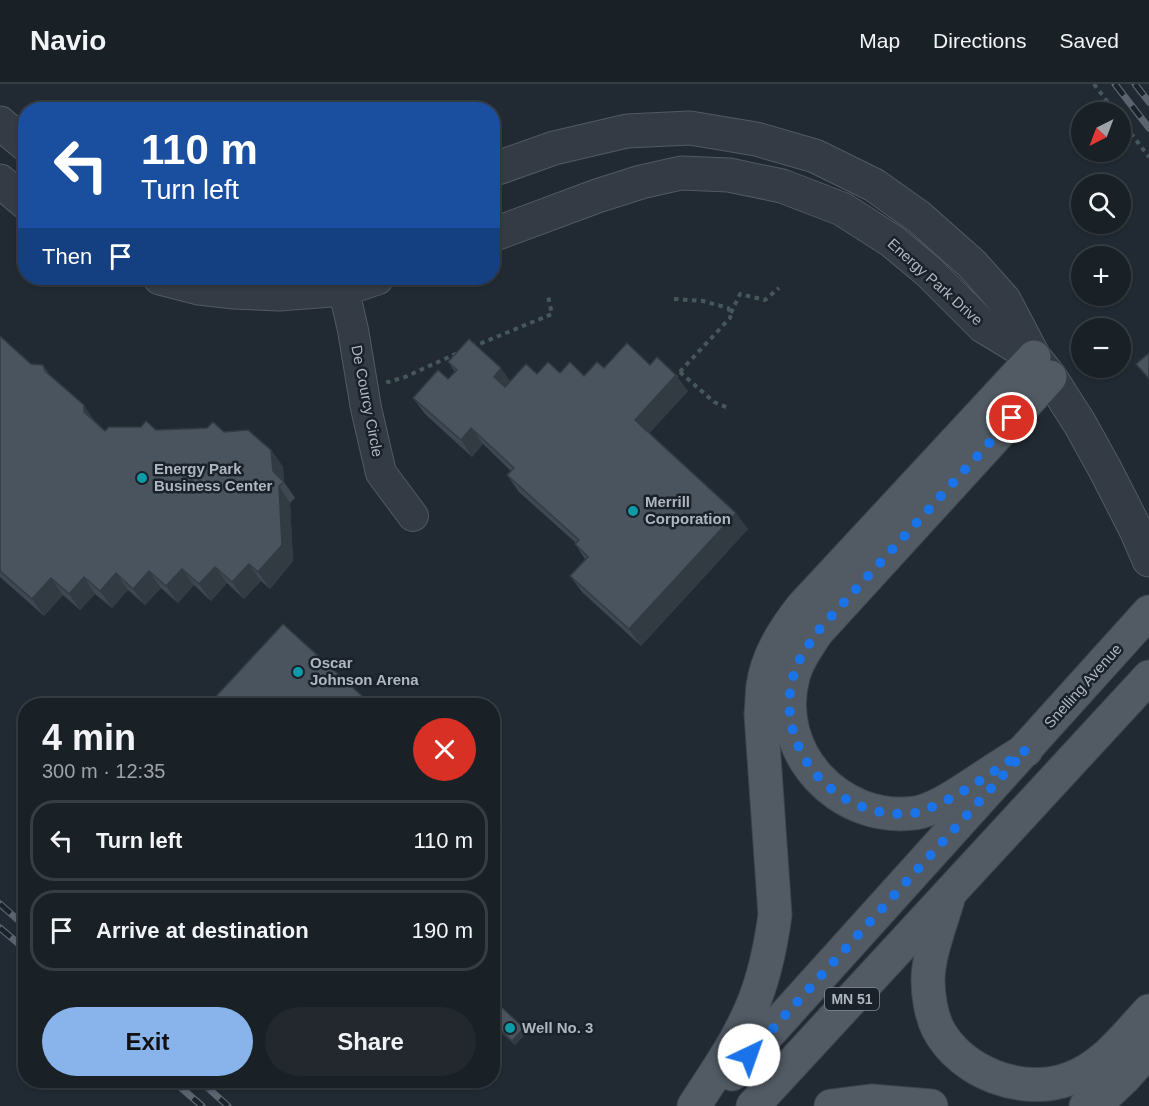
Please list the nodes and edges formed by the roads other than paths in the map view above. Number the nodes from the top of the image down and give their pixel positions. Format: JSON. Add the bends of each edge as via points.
{"nodes":[{"id":1,"x":0,"y":123,"type":"edge"},
{"id":2,"x":18,"y":138,"type":"edge"},
{"id":3,"x":500,"y":167,"type":"edge"},
{"id":4,"x":0,"y":181,"type":"edge"},
{"id":5,"x":18,"y":196,"type":"edge"},
{"id":6,"x":500,"y":232,"type":"edge"},
{"id":7,"x":187,"y":285,"type":"edge"},
{"id":8,"x":331,"y":285,"type":"edge"},
{"id":9,"x":342,"y":285,"type":"edge"},
{"id":10,"x":1042,"y":368,"type":"junction"},
{"id":11,"x":413,"y":516,"type":"dead end"},
{"id":12,"x":1149,"y":561,"type":"edge"},
{"id":13,"x":1149,"y":612,"type":"edge"},
{"id":14,"x":1140,"y":687,"type":"edge"},
{"id":15,"x":1026,"y":750,"type":"junction"},
{"id":16,"x":950,"y":891,"type":"junction"},
{"id":17,"x":1149,"y":1011,"type":"edge"},
{"id":18,"x":1149,"y":1050,"type":"edge"},
{"id":19,"x":694,"y":1106,"type":"edge"},
{"id":20,"x":703,"y":1106,"type":"edge"},
{"id":21,"x":753,"y":1106,"type":"edge"},
{"id":22,"x":831,"y":1106,"type":"edge"},
{"id":23,"x":931,"y":1106,"type":"edge"},
{"id":24,"x":1086,"y":1106,"type":"edge"}],
"edges":[{"from":1,"to":2,"type":"street"},
{"from":3,"to":10,"type":"street","name":"Energy Park Drive","via":[[554,148],[627,131],[690,128],[756,139],[815,156],[874,185],[920,217],[972,264],[1004,300]]},
{"from":4,"to":5,"type":"street"},
{"from":6,"to":10,"type":"street","name":"Energy Park Drive","via":[[619,189],[681,173],[729,175],[782,186],[842,209],[892,241],[983,326]]},
{"from":7,"to":8,"type":"street","via":[[279,294]]},
{"from":9,"to":11,"type":"street","name":"De Courcy Circle","via":[[381,472]]},
{"from":10,"to":12,"type":"street","name":"Energy Park Drive","via":[[1080,424]]},
{"from":10,"to":15,"type":"main road","via":[[817,632],[793,676],[790,699],[791,724],[799,750],[813,771],[850,802],[876,812],[916,813],[930,808]]},
{"from":10,"to":19,"type":"main road","via":[[802,607],[771,656],[763,684],[761,714],[775,915],[771,941],[746,1022]]},
{"from":13,"to":15,"type":"main road","name":"Snelling Avenue","number":"MN 51"},
{"from":14,"to":16,"type":"main road","number":"MN 51"},
{"from":15,"to":20,"type":"main road","name":"Snelling Avenue","number":"MN 51"},
{"from":16,"to":17,"type":"main road","via":[[931,958],[931,1005],[939,1029],[953,1049],[974,1067],[1019,1084],[1068,1079],[1093,1067]]},
{"from":16,"to":21,"type":"main road","number":"MN 51"},
{"from":18,"to":24,"type":"main road","via":[[1106,1095]]},
{"from":22,"to":23,"type":"main road","via":[[871,1101]]}]}
